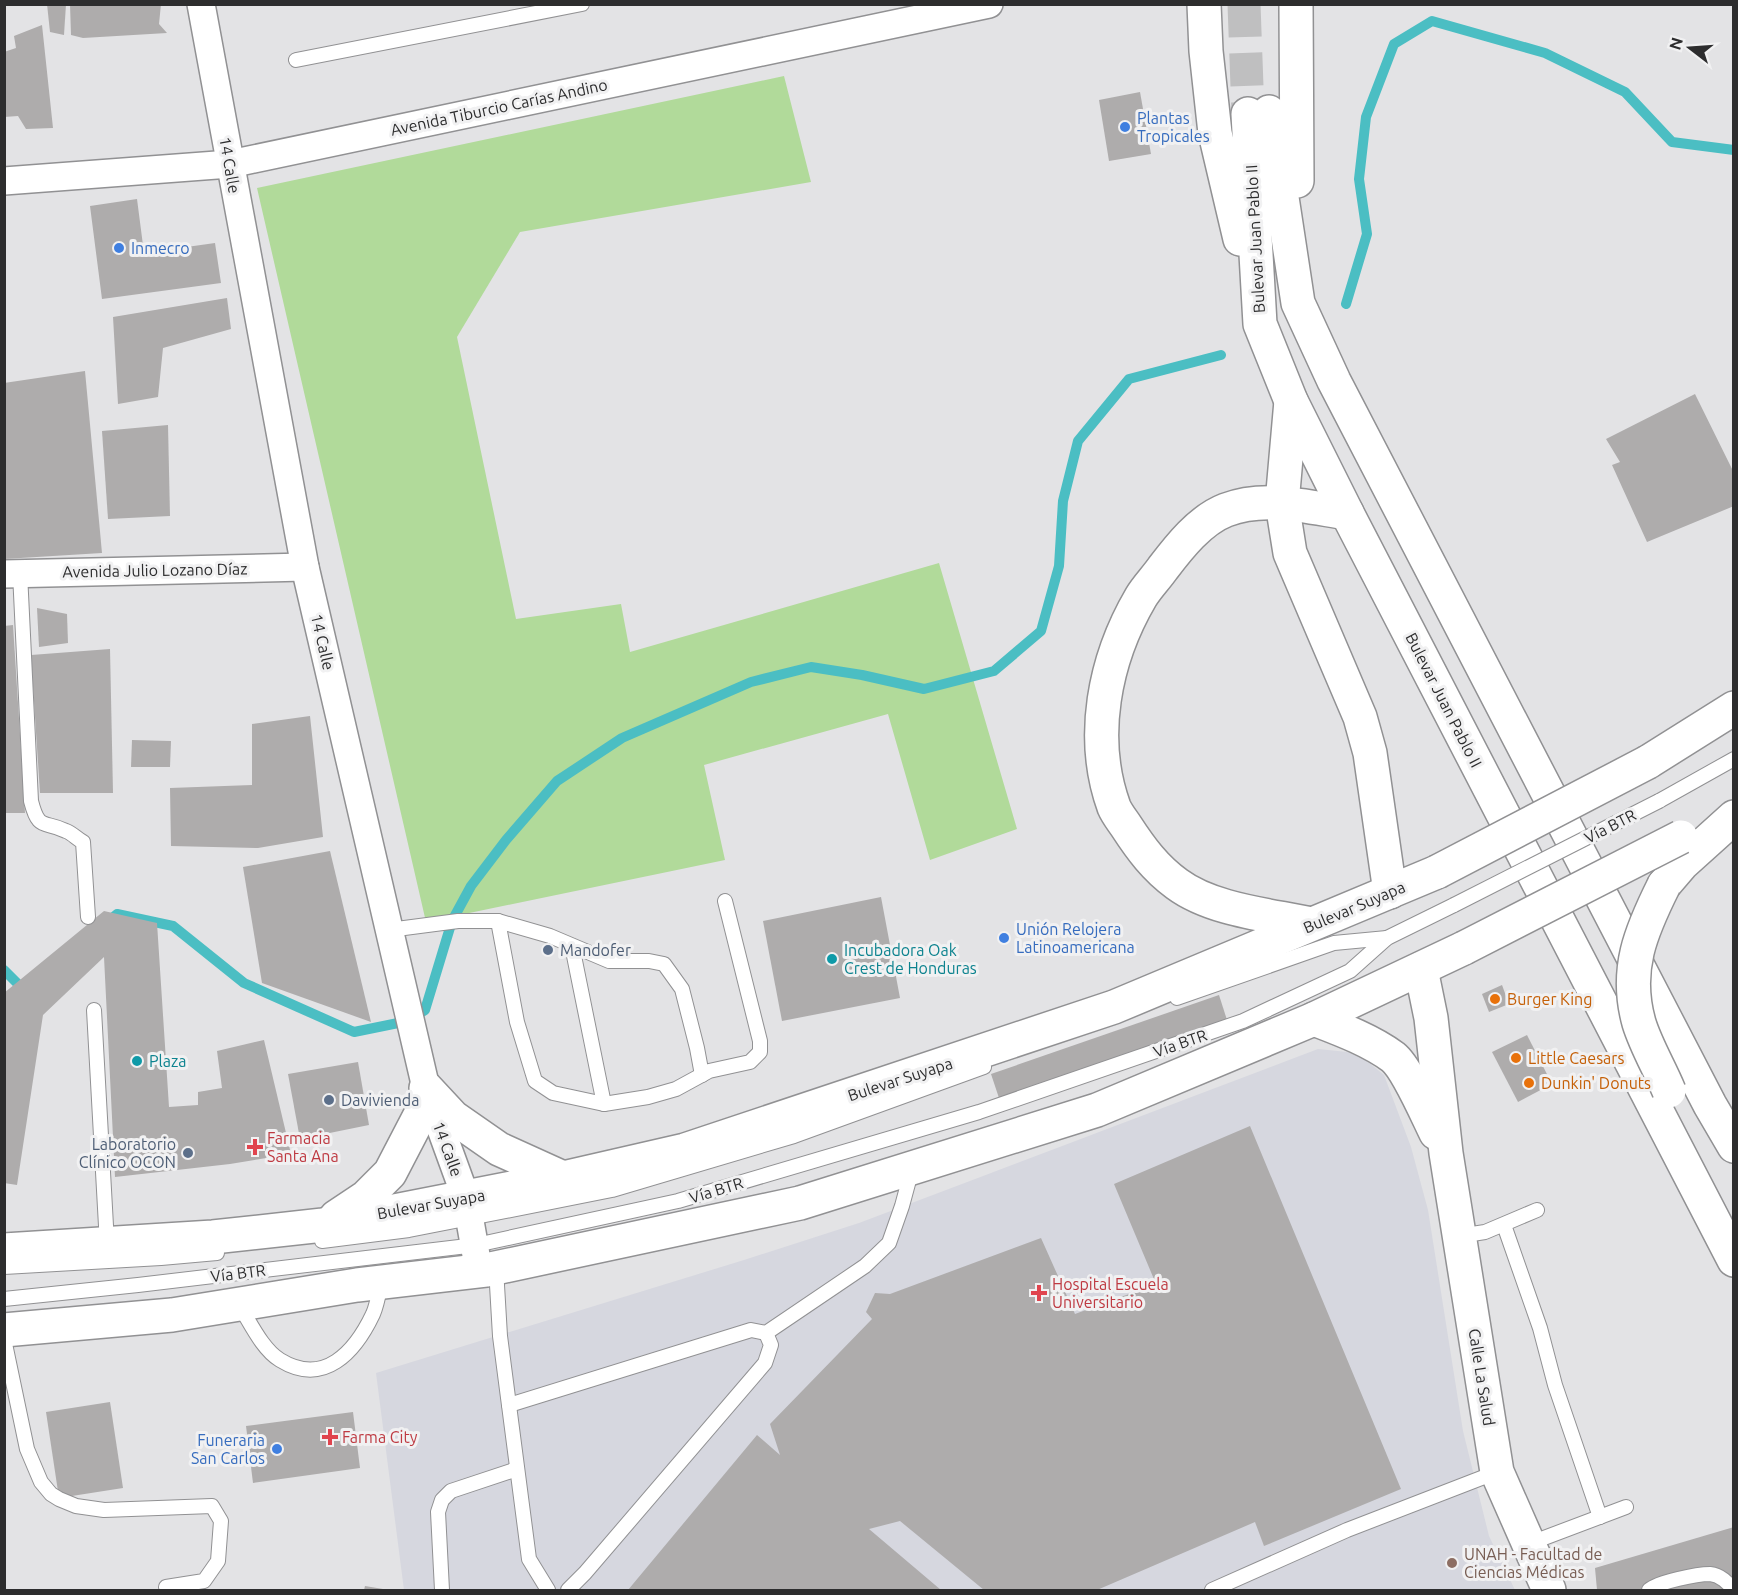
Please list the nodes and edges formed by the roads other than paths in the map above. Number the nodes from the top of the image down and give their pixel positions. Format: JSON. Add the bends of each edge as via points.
{"nodes":[{"id":1,"x":201,"y":4,"type":"edge"},
{"id":2,"x":582,"y":4,"type":"edge"},
{"id":3,"x":990,"y":4,"type":"edge"},
{"id":4,"x":1204,"y":4,"type":"edge"},
{"id":5,"x":1296,"y":4,"type":"edge"},
{"id":6,"x":527,"y":9,"type":"edge"},
{"id":7,"x":296,"y":60,"type":"dead end"},
{"id":8,"x":230,"y":164,"type":"junction"},
{"id":9,"x":4,"y":181,"type":"edge"},
{"id":10,"x":1298,"y":303,"type":"junction"},
{"id":11,"x":1260,"y":324,"type":"junction"},
{"id":12,"x":1291,"y":401,"type":"junction"},
{"id":13,"x":1282,"y":502,"type":"junction"},
{"id":14,"x":1347,"y":513,"type":"junction"},
{"id":15,"x":305,"y":567,"type":"junction"},
{"id":16,"x":12,"y":574,"type":"edge"},
{"id":17,"x":1726,"y":718,"type":"edge"},
{"id":18,"x":1734,"y":759,"type":"edge"},
{"id":19,"x":1734,"y":811,"type":"edge"},
{"id":20,"x":1734,"y":817,"type":"edge"},
{"id":21,"x":1390,"y":892,"type":"junction"},
{"id":22,"x":725,"y":901,"type":"dead end"},
{"id":23,"x":88,"y":917,"type":"dead end"},
{"id":24,"x":498,"y":921,"type":"junction"},
{"id":25,"x":1311,"y":924,"type":"junction"},
{"id":26,"x":389,"y":930,"type":"junction"},
{"id":27,"x":1387,"y":938,"type":"junction"},
{"id":28,"x":572,"y":946,"type":"junction"},
{"id":29,"x":1421,"y":969,"type":"junction"},
{"id":30,"x":1166,"y":1002,"type":"dead end"},
{"id":31,"x":94,"y":1010,"type":"dead end"},
{"id":32,"x":1144,"y":1010,"type":"dead end"},
{"id":33,"x":1314,"y":1019,"type":"junction"},
{"id":34,"x":1068,"y":1037,"type":"dead end"},
{"id":35,"x":1002,"y":1061,"type":"dead end"},
{"id":36,"x":702,"y":1075,"type":"junction"},
{"id":37,"x":427,"y":1093,"type":"junction"},
{"id":38,"x":604,"y":1104,"type":"junction"},
{"id":39,"x":1734,"y":1146,"type":"edge"},
{"id":40,"x":1446,"y":1153,"type":"junction"},
{"id":41,"x":912,"y":1168,"type":"junction"},
{"id":42,"x":563,"y":1178,"type":"junction"},
{"id":43,"x":1537,"y":1209,"type":"dead end"},
{"id":44,"x":1734,"y":1214,"type":"edge"},
{"id":45,"x":1504,"y":1225,"type":"junction"},
{"id":46,"x":317,"y":1234,"type":"junction"},
{"id":47,"x":1459,"y":1236,"type":"junction"},
{"id":48,"x":477,"y":1240,"type":"junction"},
{"id":49,"x":107,"y":1244,"type":"junction"},
{"id":50,"x":4,"y":1250,"type":"edge"},
{"id":51,"x":231,"y":1251,"type":"dead end"},
{"id":52,"x":1734,"y":1260,"type":"edge"},
{"id":53,"x":4,"y":1267,"type":"edge"},
{"id":54,"x":382,"y":1282,"type":"junction"},
{"id":55,"x":4,"y":1299,"type":"edge"},
{"id":56,"x":239,"y":1305,"type":"junction"},
{"id":57,"x":4,"y":1330,"type":"edge"},
{"id":58,"x":766,"y":1333,"type":"junction"},
{"id":59,"x":4,"y":1339,"type":"edge"},
{"id":60,"x":509,"y":1405,"type":"junction"},
{"id":61,"x":517,"y":1469,"type":"junction"},
{"id":62,"x":1497,"y":1472,"type":"junction"},
{"id":63,"x":1626,"y":1507,"type":"dead end"},
{"id":64,"x":1600,"y":1517,"type":"junction"},
{"id":65,"x":1528,"y":1544,"type":"junction"},
{"id":66,"x":166,"y":1587,"type":"dead end"},
{"id":67,"x":442,"y":1590,"type":"edge"},
{"id":68,"x":548,"y":1590,"type":"edge"},
{"id":69,"x":568,"y":1590,"type":"edge"},
{"id":70,"x":1212,"y":1590,"type":"edge"},
{"id":71,"x":1549,"y":1590,"type":"edge"},
{"id":72,"x":1649,"y":1590,"type":"edge"},
{"id":73,"x":1733,"y":1590,"type":"edge"}],
"edges":[{"from":1,"to":8,"type":"street","name":"14 Calle"},
{"from":2,"to":6,"type":"lane"},
{"from":3,"to":8,"type":"street","name":"Avenida Tiburcio Carías Andino"},
{"from":4,"to":11,"type":"main road","via":[[1215,133]]},
{"from":5,"to":10,"type":"main road"},
{"from":6,"to":7,"type":"lane"},
{"from":8,"to":9,"type":"street","name":"Avenida Tiburcio Carías Andino"},
{"from":8,"to":15,"type":"street","name":"14 Calle"},
{"from":10,"to":11,"type":"main road","name":"Bulevar Juan Pablo II","via":[[1259,113]]},
{"from":10,"to":39,"type":"main road","name":"Bulevar Juan Pablo II","via":[[1334,381]]},
{"from":11,"to":12,"type":"main road","name":"Bulevar Juan Pablo II"},
{"from":12,"to":13,"type":"main road"},
{"from":12,"to":14,"type":"main road","name":"Bulevar Juan Pablo II"},
{"from":13,"to":14,"type":"main road"},
{"from":13,"to":21,"type":"main road","via":[[1290,553],[1360,717],[1370,753]]},
{"from":13,"to":25,"type":"main road","via":[[1226,510],[1205,522],[1141,596],[1119,644],[1105,690],[1101,754],[1115,809],[1147,858],[1178,885],[1214,903]]},
{"from":14,"to":52,"type":"main road","name":"Bulevar Juan Pablo II"},
{"from":15,"to":16,"type":"street","name":"Avenida Julio Lozano Díaz"},
{"from":15,"to":26,"type":"street","name":"14 Calle"},
{"from":16,"to":23,"type":"lane","via":[[31,801],[35,816],[46,826],[65,830],[82,842]]},
{"from":17,"to":21,"type":"main road","name":"Bulevar Suyapa","bridge":true,"via":[[1437,872]]},
{"from":18,"to":27,"type":"lane","name":"Vía BTR","bridge":true},
{"from":19,"to":29,"type":"main road","name":"Bulevar Suyapa","bridge":true},
{"from":20,"to":44,"type":"main road","bridge":true,"via":[[1664,885],[1644,926],[1633,973],[1640,1024],[1669,1091]]},
{"from":21,"to":25,"type":"main road","name":"Bulevar Suyapa"},
{"from":22,"to":36,"type":"lane","via":[[760,1052],[750,1062]]},
{"from":24,"to":26,"type":"lane","via":[[458,921]]},
{"from":24,"to":28,"type":"lane"},
{"from":24,"to":38,"type":"lane","via":[[517,1022],[535,1081],[553,1093]]},
{"from":25,"to":42,"type":"main road","name":"Bulevar Suyapa","via":[[1091,1015],[685,1150]]},
{"from":26,"to":37,"type":"street","name":"14 Calle"},
{"from":27,"to":30,"type":"lane","name":"Vía BTR","via":[[1334,943]]},
{"from":27,"to":48,"type":"lane","name":"Vía BTR","via":[[1350,971],[1243,1021],[1009,1102],[678,1201]]},
{"from":28,"to":36,"type":"lane","via":[[609,961],[664,964],[682,989]]},
{"from":28,"to":38,"type":"lane"},
{"from":29,"to":33,"type":"main road","name":"Bulevar Suyapa"},
{"from":29,"to":40,"type":"main road","name":"Calle La Salud","via":[[1431,1018]]},
{"from":31,"to":49,"type":"lane"},
{"from":32,"to":34,"type":"lane"},
{"from":33,"to":40,"type":"main road","name":"Calle La Salud","via":[[1395,1058],[1413,1085]]},
{"from":33,"to":41,"type":"main road","name":"Bulevar Suyapa","via":[[1097,1110]]},
{"from":35,"to":48,"type":"lane","name":"Vía BTR","via":[[794,1136],[612,1190]]},
{"from":36,"to":38,"type":"lane","via":[[676,1089]]},
{"from":37,"to":42,"type":"main road","via":[[453,1117],[500,1149]]},
{"from":37,"to":46,"type":"main road","via":[[390,1173],[366,1197]]},
{"from":37,"to":48,"type":"street","name":"14 Calle"},
{"from":40,"to":47,"type":"main road","name":"Calle La Salud"},
{"from":41,"to":48,"type":"main road","name":"Bulevar Suyapa","via":[[800,1203]]},
{"from":41,"to":58,"type":"lane","via":[[889,1243],[865,1266]]},
{"from":42,"to":48,"type":"main road","name":"Bulevar Suyapa"},
{"from":43,"to":45,"type":"lane"},
{"from":45,"to":47,"type":"lane"},
{"from":45,"to":64,"type":"lane"},
{"from":46,"to":48,"type":"main road","name":"Bulevar Suyapa"},
{"from":46,"to":49,"type":"main road","name":"Bulevar Suyapa"},
{"from":47,"to":62,"type":"main road","name":"Calle La Salud"},
{"from":48,"to":54,"type":"main road","name":"Bulevar Suyapa"},
{"from":48,"to":55,"type":"lane","name":"Vía BTR","via":[[138,1286]]},
{"from":48,"to":60,"type":"lane","via":[[500,1335]]},
{"from":49,"to":50,"type":"main road","name":"Bulevar Suyapa"},
{"from":51,"to":53,"type":"lane","name":"Vía BTR"},
{"from":54,"to":56,"type":"main road","name":"Bulevar Suyapa"},
{"from":54,"to":56,"type":"lane","via":[[373,1313],[351,1350],[331,1367],[315,1370],[279,1360]]},
{"from":56,"to":57,"type":"main road","name":"Bulevar Suyapa"},
{"from":58,"to":60,"type":"lane","via":[[751,1330]]},
{"from":58,"to":69,"type":"lane","via":[[771,1346],[765,1363]]},
{"from":59,"to":66,"type":"lane","via":[[27,1449],[41,1482],[51,1494],[76,1506],[104,1510],[212,1506],[221,1521],[218,1561],[204,1581]]},
{"from":60,"to":61,"type":"lane"},
{"from":61,"to":67,"type":"lane","via":[[451,1491],[442,1500],[438,1512]]},
{"from":61,"to":68,"type":"lane","via":[[529,1559]]},
{"from":62,"to":65,"type":"main road","name":"Calle La Salud"},
{"from":62,"to":70,"type":"lane","via":[[1347,1530]]},
{"from":63,"to":64,"type":"lane"},
{"from":64,"to":65,"type":"lane"},
{"from":65,"to":71,"type":"main road","name":"Calle La Salud"},
{"from":72,"to":73,"type":"lane","via":[[1666,1582],[1711,1574],[1722,1577]]}]}
